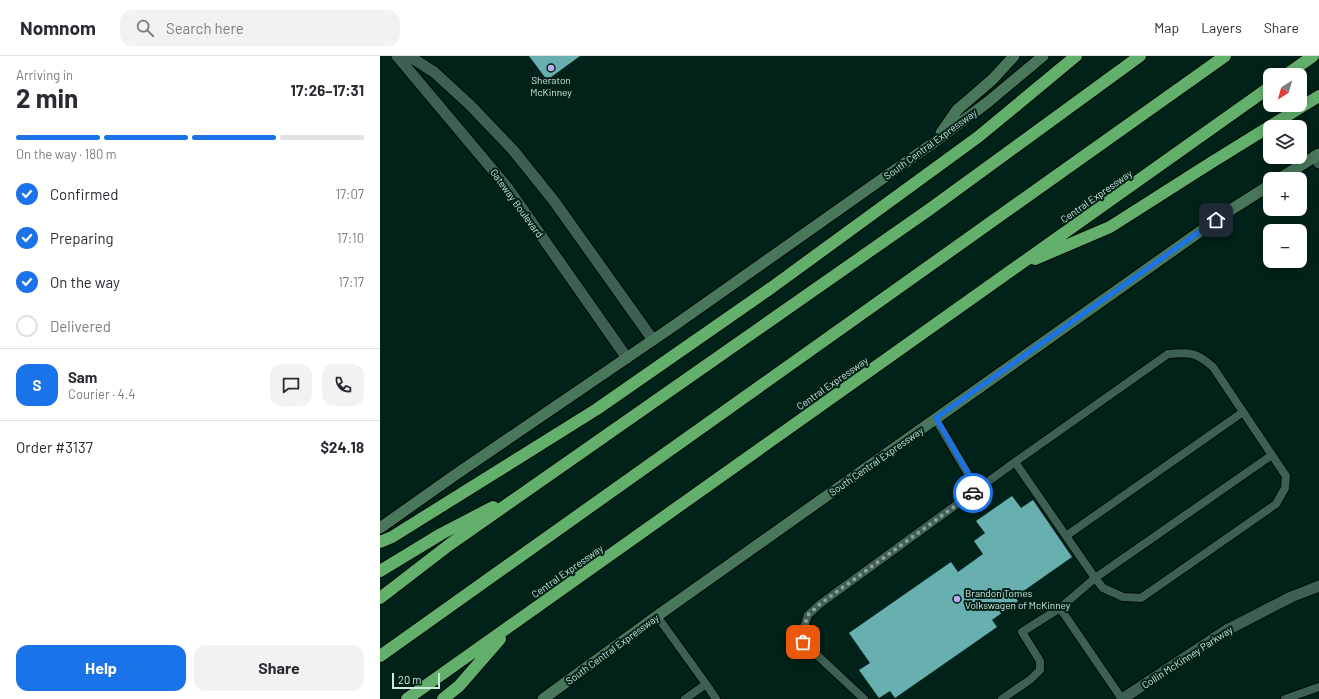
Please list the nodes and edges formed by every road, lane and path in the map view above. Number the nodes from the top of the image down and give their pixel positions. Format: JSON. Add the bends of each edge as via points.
{"nodes":[{"id":1,"x":397,"y":56,"type":"edge"},
{"id":2,"x":409,"y":56,"type":"edge"},
{"id":3,"x":1014,"y":56,"type":"edge"},
{"id":4,"x":1043,"y":56,"type":"edge"},
{"id":5,"x":1076,"y":56,"type":"edge"},
{"id":6,"x":1140,"y":56,"type":"edge"},
{"id":7,"x":1225,"y":56,"type":"edge"},
{"id":8,"x":1313,"y":56,"type":"edge"},
{"id":9,"x":1296,"y":68,"type":"edge"},
{"id":10,"x":1263,"y":92,"type":"edge"},
{"id":11,"x":1319,"y":96,"type":"edge"},
{"id":12,"x":936,"y":140,"type":"junction"},
{"id":13,"x":1318,"y":158,"type":"edge"},
{"id":14,"x":1292,"y":172,"type":"edge"},
{"id":15,"x":1263,"y":189,"type":"edge"},
{"id":16,"x":1014,"y":268,"type":"junction"},
{"id":17,"x":653,"y":340,"type":"junction"},
{"id":18,"x":627,"y":358,"type":"junction"},
{"id":19,"x":1243,"y":412,"type":"junction"},
{"id":20,"x":936,"y":418,"type":"junction"},
{"id":21,"x":1272,"y":455,"type":"junction"},
{"id":22,"x":1015,"y":462,"type":"junction"},
{"id":23,"x":530,"y":488,"type":"junction"},
{"id":24,"x":977,"y":489,"type":"junction"},
{"id":25,"x":380,"y":528,"type":"edge"},
{"id":26,"x":1066,"y":536,"type":"junction"},
{"id":27,"x":380,"y":542,"type":"edge"},
{"id":28,"x":380,"y":571,"type":"edge"},
{"id":29,"x":1096,"y":578,"type":"junction"},
{"id":30,"x":1319,"y":586,"type":"edge"},
{"id":31,"x":380,"y":598,"type":"edge"},
{"id":32,"x":1060,"y":608,"type":"junction"},
{"id":33,"x":657,"y":616,"type":"junction"},
{"id":34,"x":512,"y":625,"type":"junction"},
{"id":35,"x":380,"y":656,"type":"edge"},
{"id":36,"x":706,"y":684,"type":"junction"},
{"id":37,"x":1319,"y":687,"type":"edge"},
{"id":38,"x":407,"y":699,"type":"edge"},
{"id":39,"x":443,"y":699,"type":"edge"},
{"id":40,"x":543,"y":699,"type":"edge"},
{"id":41,"x":685,"y":699,"type":"edge"},
{"id":42,"x":716,"y":699,"type":"edge"},
{"id":43,"x":864,"y":699,"type":"edge"},
{"id":44,"x":1002,"y":699,"type":"edge"},
{"id":45,"x":1122,"y":699,"type":"edge"},
{"id":46,"x":1284,"y":699,"type":"edge"}],
"edges":[{"from":1,"to":18,"type":"street","name":"Gateway Boulevard","via":[[507,187]]},
{"from":2,"to":17,"type":"street","via":[[434,72],[513,150],[554,201]]},
{"from":3,"to":12,"type":"main road","via":[[993,79],[957,110]]},
{"from":4,"to":12,"type":"main road","name":"South Central Expressway","via":[[988,102]]},
{"from":5,"to":27,"type":"highway","via":[[978,137],[771,288],[617,396],[392,537]]},
{"from":6,"to":23,"type":"highway","via":[[930,210]]},
{"from":7,"to":35,"type":"highway"},
{"from":8,"to":9,"type":"highway"},
{"from":10,"to":16,"type":"highway","name":"Central Expressway"},
{"from":11,"to":16,"type":"highway","via":[[1110,227]]},
{"from":12,"to":17,"type":"main road","name":"South Central Expressway"},
{"from":13,"to":14,"type":"main road"},
{"from":15,"to":20,"type":"main road","name":"South Central Expressway"},
{"from":16,"to":34,"type":"highway","name":"Central Expressway"},
{"from":17,"to":18,"type":"main road","name":"South Central Expressway"},
{"from":18,"to":25,"type":"main road","name":"South Central Expressway"},
{"from":19,"to":21,"type":"lane"},
{"from":19,"to":22,"type":"lane","via":[[1213,367],[1204,358],[1187,352],[1168,354]]},
{"from":19,"to":26,"type":"lane"},
{"from":20,"to":24,"type":"lane"},
{"from":20,"to":33,"type":"main road","name":"South Central Expressway"},
{"from":21,"to":29,"type":"lane"},
{"from":21,"to":29,"type":"lane","via":[[1286,476],[1285,488],[1276,504],[1141,598],[1123,597],[1103,588]]},
{"from":22,"to":24,"type":"lane"},
{"from":22,"to":26,"type":"lane"},
{"from":23,"to":28,"type":"highway","via":[[441,534]]},
{"from":23,"to":31,"type":"highway"},
{"from":24,"to":43,"type":"lane","via":[[808,615],[803,630],[803,642]]},
{"from":26,"to":29,"type":"lane"},
{"from":29,"to":32,"type":"lane"},
{"from":30,"to":45,"type":"street","name":"Collin McKinney Parkway","via":[[1291,597],[1225,631]]},
{"from":32,"to":44,"type":"lane","via":[[1022,632],[1040,662],[1040,670]]},
{"from":32,"to":45,"type":"lane"},
{"from":33,"to":36,"type":"lane"},
{"from":33,"to":40,"type":"main road","name":"South Central Expressway"},
{"from":34,"to":38,"type":"highway","name":"Central Expressway"},
{"from":34,"to":39,"type":"highway","via":[[459,686]]},
{"from":36,"to":41,"type":"lane"},
{"from":36,"to":42,"type":"lane"},
{"from":37,"to":46,"type":"lane"}]}
